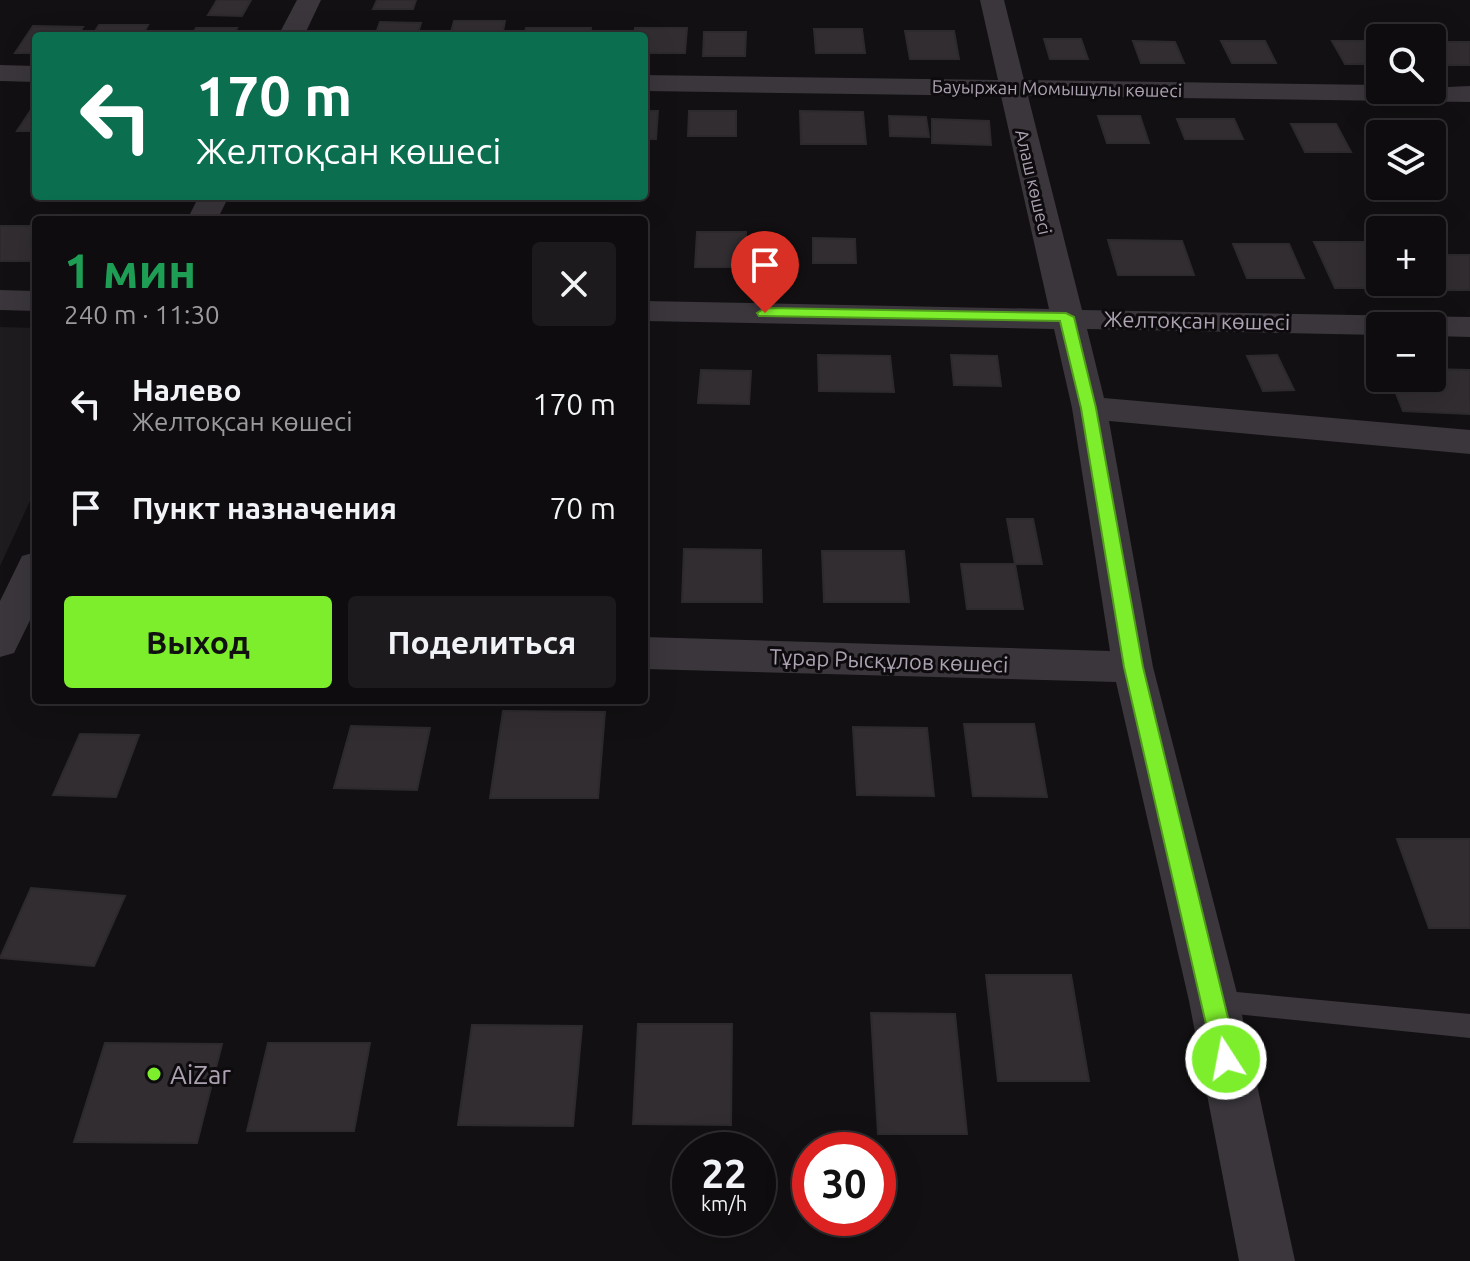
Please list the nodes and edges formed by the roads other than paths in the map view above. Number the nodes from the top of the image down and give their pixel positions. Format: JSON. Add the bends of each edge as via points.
{"nodes":[{"id":1,"x":309,"y":0,"type":"edge"},
{"id":2,"x":992,"y":0,"type":"edge"},
{"id":3,"x":293,"y":32,"type":"edge"},
{"id":4,"x":0,"y":73,"type":"edge"},
{"id":5,"x":32,"y":74,"type":"edge"},
{"id":6,"x":648,"y":83,"type":"edge"},
{"id":7,"x":1012,"y":87,"type":"junction"},
{"id":8,"x":1470,"y":94,"type":"edge"},
{"id":9,"x":0,"y":300,"type":"edge"},
{"id":10,"x":32,"y":301,"type":"edge"},
{"id":11,"x":648,"y":311,"type":"edge"},
{"id":12,"x":1066,"y":317,"type":"junction"},
{"id":13,"x":1366,"y":325,"type":"edge"},
{"id":14,"x":1446,"y":326,"type":"edge"},
{"id":15,"x":1470,"y":327,"type":"edge"},
{"id":16,"x":1089,"y":408,"type":"junction"},
{"id":17,"x":1470,"y":442,"type":"edge"},
{"id":18,"x":32,"y":577,"type":"edge"},
{"id":19,"x":10,"y":637,"type":"edge"},
{"id":20,"x":648,"y":653,"type":"edge"},
{"id":21,"x":1133,"y":667,"type":"junction"},
{"id":22,"x":1214,"y":1001,"type":"junction"},
{"id":23,"x":1470,"y":1026,"type":"edge"},
{"id":24,"x":1267,"y":1261,"type":"edge"}],
"edges":[{"from":1,"to":3,"type":"street"},
{"from":2,"to":7,"type":"street","name":"Алаш көшесі"},
{"from":4,"to":5,"type":"street"},
{"from":6,"to":7,"type":"street","name":"Бауыржан Момышұлы көшесі"},
{"from":7,"to":8,"type":"street","name":"Бауыржан Момышұлы көшесі"},
{"from":7,"to":12,"type":"street","name":"Алаш көшесі"},
{"from":9,"to":10,"type":"street"},
{"from":11,"to":12,"type":"street","name":"Желтоқсан көшесі"},
{"from":12,"to":13,"type":"street","name":"Желтоқсан көшесі"},
{"from":12,"to":16,"type":"street","name":"Алаш көшесі"},
{"from":14,"to":15,"type":"street"},
{"from":16,"to":17,"type":"street"},
{"from":16,"to":21,"type":"street","name":"Алаш көшесі"},
{"from":18,"to":19,"type":"street"},
{"from":20,"to":21,"type":"street","name":"Тұрар Рысқұлов көшесі"},
{"from":21,"to":22,"type":"street","name":"Алаш көшесі"},
{"from":22,"to":23,"type":"lane"},
{"from":22,"to":24,"type":"street","name":"Алаш көшесі"}]}
